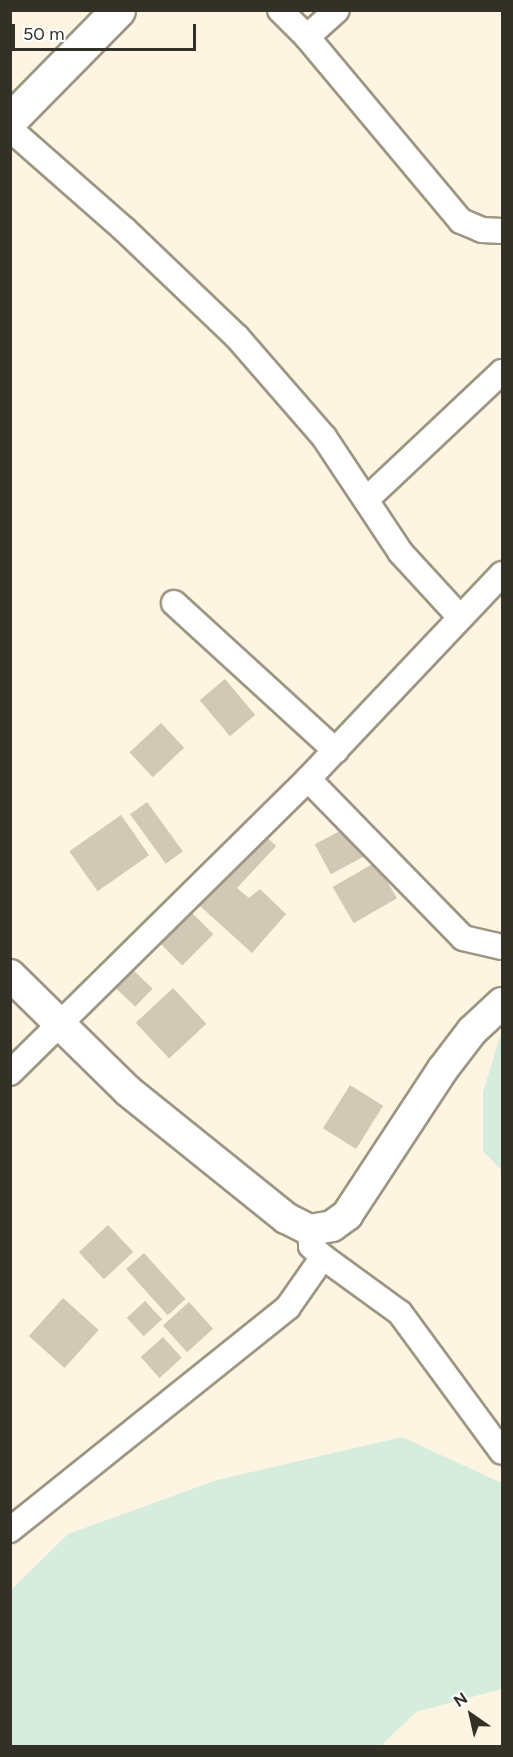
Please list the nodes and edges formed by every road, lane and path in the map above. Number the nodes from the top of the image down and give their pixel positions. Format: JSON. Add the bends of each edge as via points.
{"nodes":[{"id":1,"x":118,"y":10,"type":"edge"},
{"id":2,"x":280,"y":10,"type":"edge"},
{"id":3,"x":337,"y":10,"type":"edge"},
{"id":4,"x":307,"y":37,"type":"junction"},
{"id":5,"x":10,"y":120,"type":"edge"},
{"id":6,"x":10,"y":129,"type":"edge"},
{"id":7,"x":502,"y":231,"type":"edge"},
{"id":8,"x":502,"y":372,"type":"edge"},
{"id":9,"x":367,"y":499,"type":"junction"},
{"id":10,"x":502,"y":574,"type":"edge"},
{"id":11,"x":174,"y":603,"type":"dead end"},
{"id":12,"x":459,"y":616,"type":"junction"},
{"id":13,"x":336,"y":751,"type":"junction"},
{"id":14,"x":308,"y":779,"type":"junction"},
{"id":15,"x":502,"y":947,"type":"edge"},
{"id":16,"x":10,"y":975,"type":"edge"},
{"id":17,"x":502,"y":1003,"type":"edge"},
{"id":18,"x":60,"y":1024,"type":"junction"},
{"id":19,"x":10,"y":1073,"type":"edge"},
{"id":20,"x":310,"y":1230,"type":"junction"},
{"id":21,"x":323,"y":1257,"type":"junction"},
{"id":22,"x":502,"y":1452,"type":"edge"},
{"id":23,"x":10,"y":1530,"type":"edge"}],
"edges":[{"from":1,"to":5,"type":"main road"},
{"from":2,"to":4,"type":"street"},
{"from":3,"to":4,"type":"street"},
{"from":4,"to":7,"type":"street","via":[[461,221],[482,230]]},
{"from":6,"to":9,"type":"street","via":[[125,230],[237,337],[324,437]]},
{"from":8,"to":9,"type":"street"},
{"from":9,"to":12,"type":"street","via":[[401,553]]},
{"from":10,"to":12,"type":"street"},
{"from":11,"to":13,"type":"street"},
{"from":12,"to":13,"type":"street"},
{"from":13,"to":14,"type":"street"},
{"from":14,"to":15,"type":"street","via":[[463,938]]},
{"from":14,"to":18,"type":"street"},
{"from":16,"to":18,"type":"street"},
{"from":17,"to":20,"type":"street","via":[[472,1031],[443,1069],[347,1215],[332,1226]]},
{"from":18,"to":19,"type":"street"},
{"from":18,"to":20,"type":"street","via":[[179,1134],[286,1218]]},
{"from":20,"to":21,"type":"street","via":[[310,1246]]},
{"from":21,"to":22,"type":"street","via":[[400,1313]]},
{"from":21,"to":23,"type":"street","via":[[288,1307]]}]}
